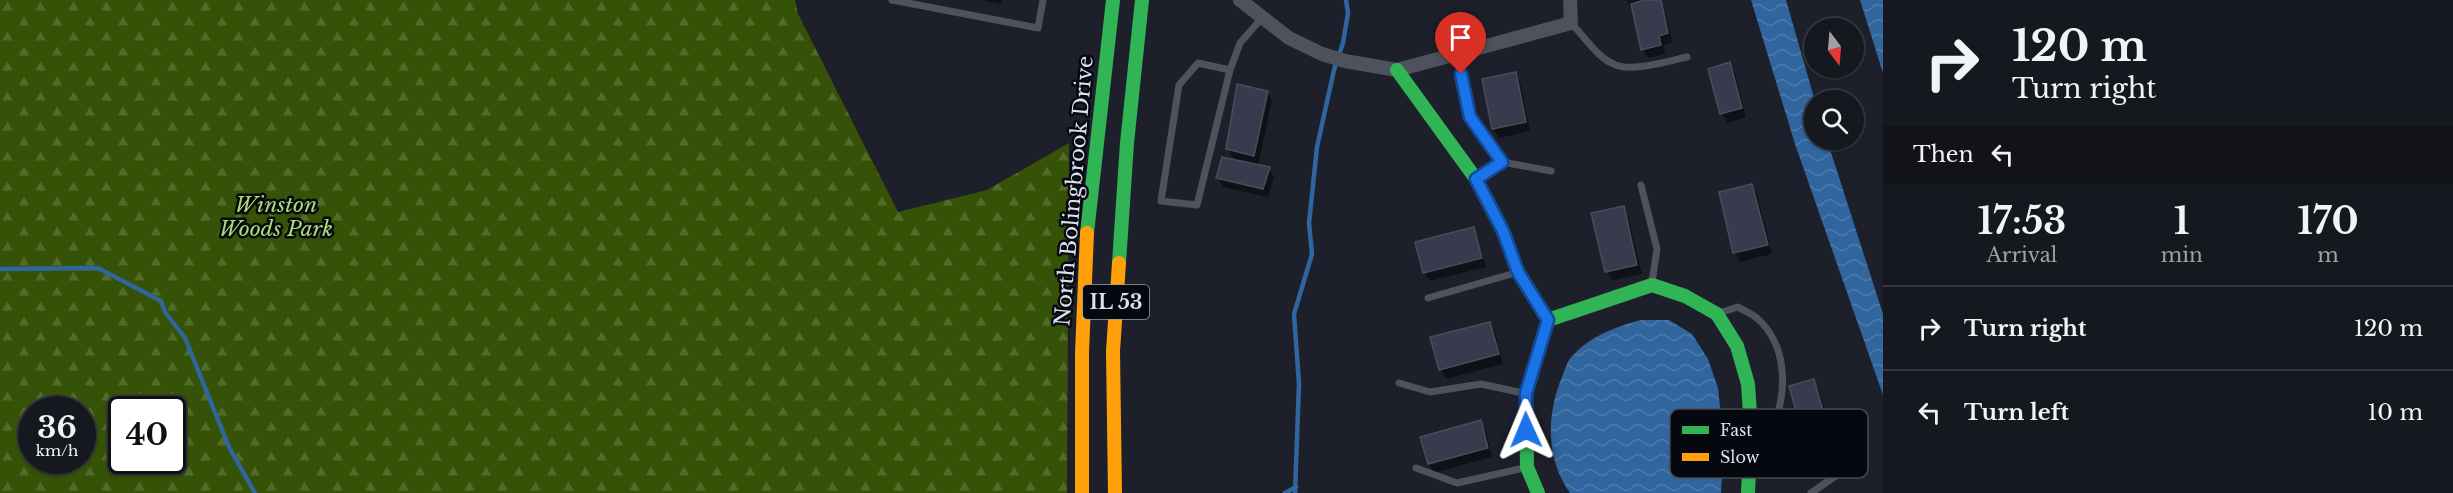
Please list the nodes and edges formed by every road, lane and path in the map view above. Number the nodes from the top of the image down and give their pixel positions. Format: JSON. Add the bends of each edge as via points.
{"nodes":[{"id":1,"x":892,"y":0,"type":"edge"},
{"id":2,"x":1044,"y":0,"type":"edge"},
{"id":3,"x":1113,"y":0,"type":"edge"},
{"id":4,"x":1142,"y":0,"type":"edge"},
{"id":5,"x":1240,"y":0,"type":"edge"},
{"id":6,"x":1570,"y":0,"type":"edge"},
{"id":7,"x":1262,"y":19,"type":"junction"},
{"id":8,"x":1571,"y":23,"type":"junction"},
{"id":9,"x":1457,"y":53,"type":"junction"},
{"id":10,"x":1687,"y":57,"type":"dead end"},
{"id":11,"x":1230,"y":70,"type":"junction"},
{"id":12,"x":1397,"y":70,"type":"junction"},
{"id":13,"x":1502,"y":162,"type":"junction"},
{"id":14,"x":1551,"y":171,"type":"dead end"},
{"id":15,"x":1476,"y":179,"type":"junction"},
{"id":16,"x":1641,"y":184,"type":"dead end"},
{"id":17,"x":1518,"y":272,"type":"junction"},
{"id":18,"x":1652,"y":285,"type":"junction"},
{"id":19,"x":1428,"y":298,"type":"dead end"},
{"id":20,"x":1716,"y":314,"type":"junction"},
{"id":21,"x":1548,"y":320,"type":"junction"},
{"id":22,"x":1399,"y":383,"type":"dead end"},
{"id":23,"x":1526,"y":393,"type":"junction"},
{"id":24,"x":1750,"y":409,"type":"edge"},
{"id":25,"x":1779,"y":409,"type":"edge"},
{"id":26,"x":1416,"y":468,"type":"dead end"},
{"id":27,"x":1527,"y":468,"type":"junction"},
{"id":28,"x":1749,"y":478,"type":"edge"},
{"id":29,"x":1833,"y":478,"type":"edge"},
{"id":30,"x":1082,"y":493,"type":"edge"},
{"id":31,"x":1115,"y":493,"type":"edge"},
{"id":32,"x":1538,"y":493,"type":"edge"},
{"id":33,"x":1748,"y":493,"type":"edge"},
{"id":34,"x":1811,"y":493,"type":"edge"}],
"edges":[{"from":1,"to":2,"type":"lane","via":[[1038,28]]},
{"from":3,"to":30,"type":"main road","name":"North Bolingbrook Drive","number":"IL 53","via":[[1085,267]]},
{"from":4,"to":31,"type":"main road","number":"IL 53","via":[[1127,143],[1113,351]]},
{"from":5,"to":7,"type":"street"},
{"from":6,"to":8,"type":"street"},
{"from":7,"to":11,"type":"lane","via":[[1240,43]]},
{"from":7,"to":12,"type":"street","via":[[1322,54]]},
{"from":8,"to":9,"type":"street"},
{"from":8,"to":10,"type":"lane","via":[[1617,66]]},
{"from":9,"to":12,"type":"street"},
{"from":9,"to":13,"type":"lane","via":[[1470,117]]},
{"from":11,"to":11,"type":"lane","via":[[1198,63],[1179,85],[1161,201],[1197,206]]},
{"from":12,"to":15,"type":"main road"},
{"from":13,"to":14,"type":"lane"},
{"from":13,"to":15,"type":"lane"},
{"from":15,"to":17,"type":"main road","via":[[1503,231]]},
{"from":16,"to":18,"type":"lane","via":[[1657,249]]},
{"from":17,"to":19,"type":"lane"},
{"from":17,"to":21,"type":"main road"},
{"from":18,"to":20,"type":"main road","via":[[1685,296]]},
{"from":18,"to":21,"type":"main road"},
{"from":20,"to":24,"type":"main road","via":[[1737,346],[1748,384]]},
{"from":20,"to":25,"type":"lane","via":[[1738,307],[1757,318],[1774,339],[1783,365]]},
{"from":21,"to":23,"type":"main road"},
{"from":22,"to":23,"type":"lane","via":[[1430,392],[1481,384]]},
{"from":23,"to":27,"type":"main road"},
{"from":26,"to":27,"type":"lane","via":[[1457,483]]},
{"from":27,"to":32,"type":"main road"},
{"from":28,"to":33,"type":"main road"},
{"from":29,"to":34,"type":"lane"}]}
